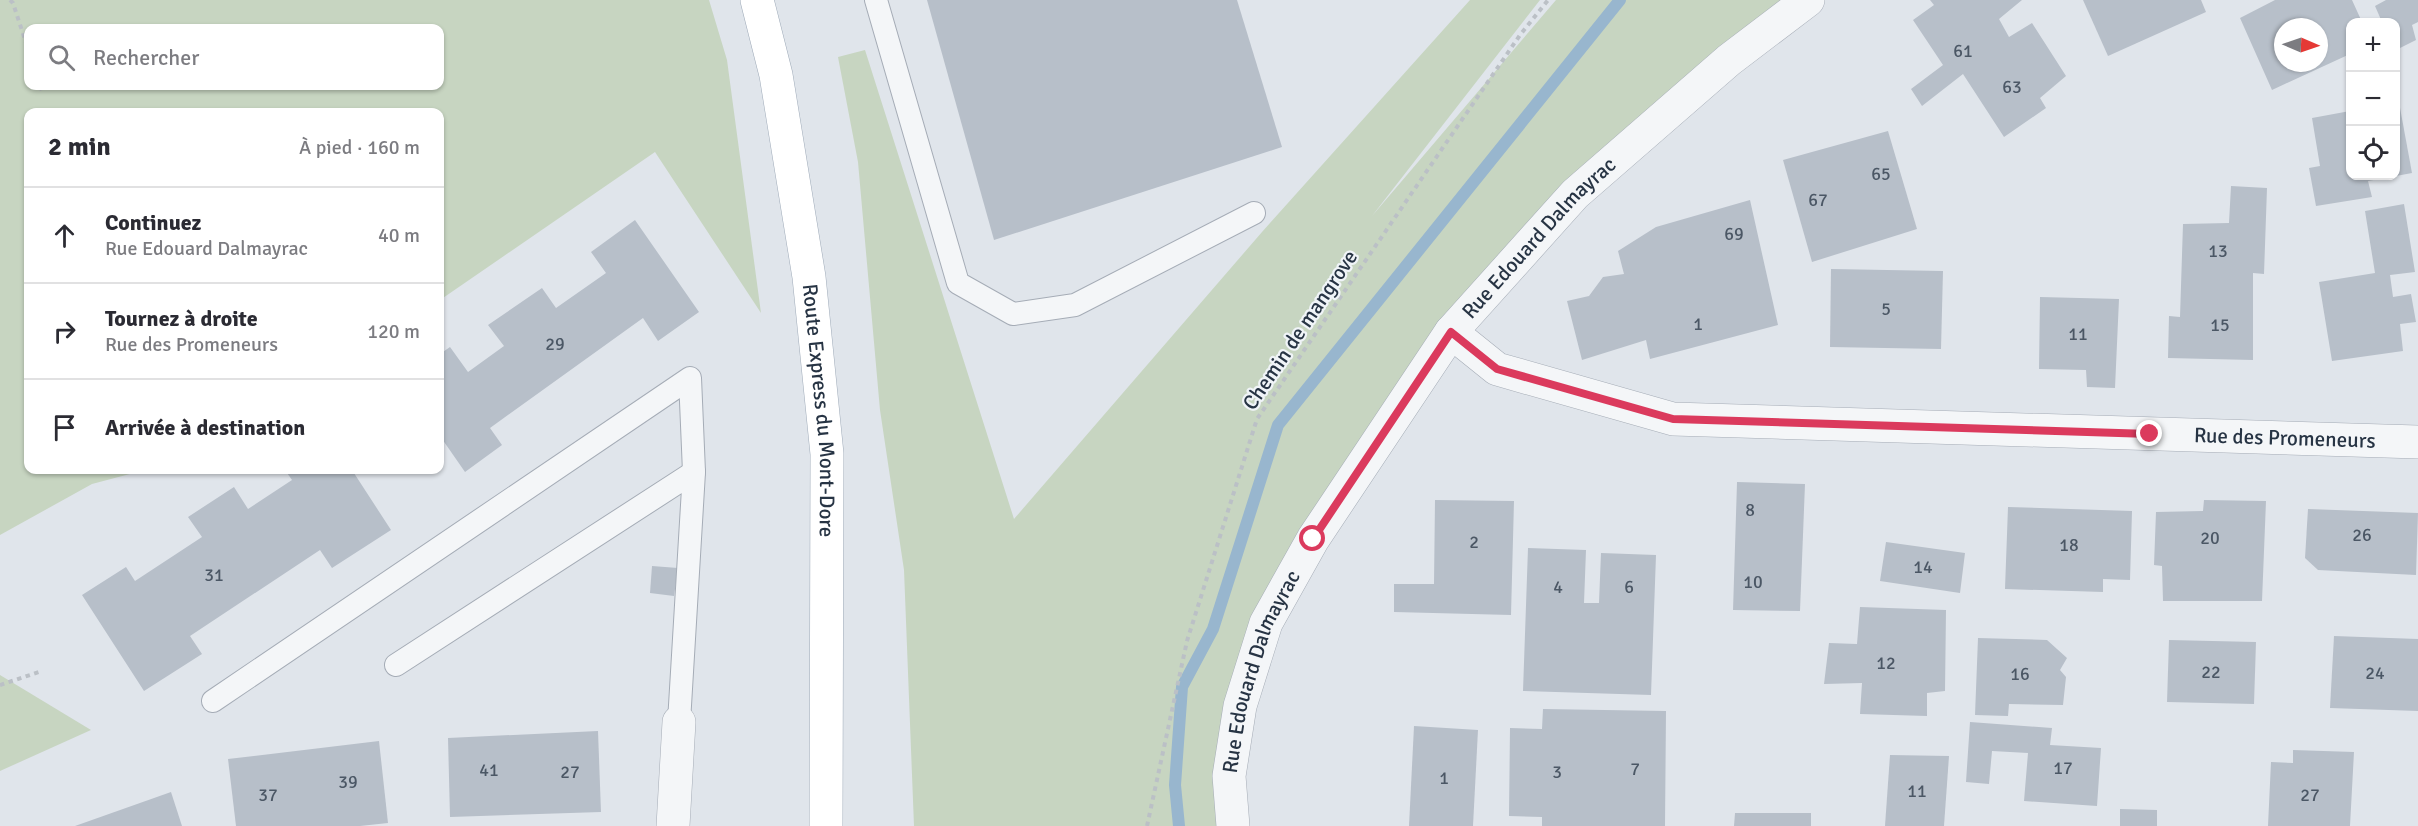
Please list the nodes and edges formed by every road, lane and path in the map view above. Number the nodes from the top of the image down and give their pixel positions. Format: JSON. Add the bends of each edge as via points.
{"nodes":[{"id":1,"x":10,"y":0,"type":"edge"},
{"id":2,"x":757,"y":0,"type":"edge"},
{"id":3,"x":876,"y":0,"type":"edge"},
{"id":4,"x":1548,"y":0,"type":"edge"},
{"id":5,"x":1808,"y":0,"type":"edge"},
{"id":6,"x":24,"y":37,"type":"edge"},
{"id":7,"x":1254,"y":213,"type":"dead end"},
{"id":8,"x":1451,"y":332,"type":"junction"},
{"id":9,"x":2418,"y":442,"type":"edge"},
{"id":10,"x":694,"y":472,"type":"junction"},
{"id":11,"x":396,"y":665,"type":"dead end"},
{"id":12,"x":42,"y":671,"type":"dead end"},
{"id":13,"x":0,"y":685,"type":"edge"},
{"id":14,"x":213,"y":701,"type":"dead end"},
{"id":15,"x":679,"y":722,"type":"joint"},
{"id":16,"x":673,"y":826,"type":"edge"},
{"id":17,"x":826,"y":826,"type":"edge"},
{"id":18,"x":1147,"y":826,"type":"edge"},
{"id":19,"x":1233,"y":826,"type":"edge"}],
"edges":[{"from":1,"to":6,"type":"path"},
{"from":2,"to":17,"type":"main road","name":"Route Express du Mont-Dore","via":[[776,75],[809,277],[827,454]]},
{"from":3,"to":7,"type":"lane","via":[[958,283],[1013,314],[1075,305]]},
{"from":4,"to":18,"type":"path","name":"Chemin de mangrove","via":[[1520,35],[1257,419],[1187,641]]},
{"from":5,"to":8,"type":"street","name":"Rue Edouard Dalmayrac","via":[[1729,60],[1575,194]]},
{"from":8,"to":9,"type":"street","name":"Rue des Promeneurs","via":[[1497,369],[1673,419]]},
{"from":8,"to":19,"type":"street","name":"Rue Edouard Dalmayrac","via":[[1313,539],[1266,623],[1240,706],[1229,776]]},
{"from":10,"to":11,"type":"lane"},
{"from":10,"to":14,"type":"lane","via":[[690,378]]},
{"from":10,"to":15,"type":"lane"},
{"from":12,"to":13,"type":"path"},
{"from":15,"to":16,"type":"street"}]}
